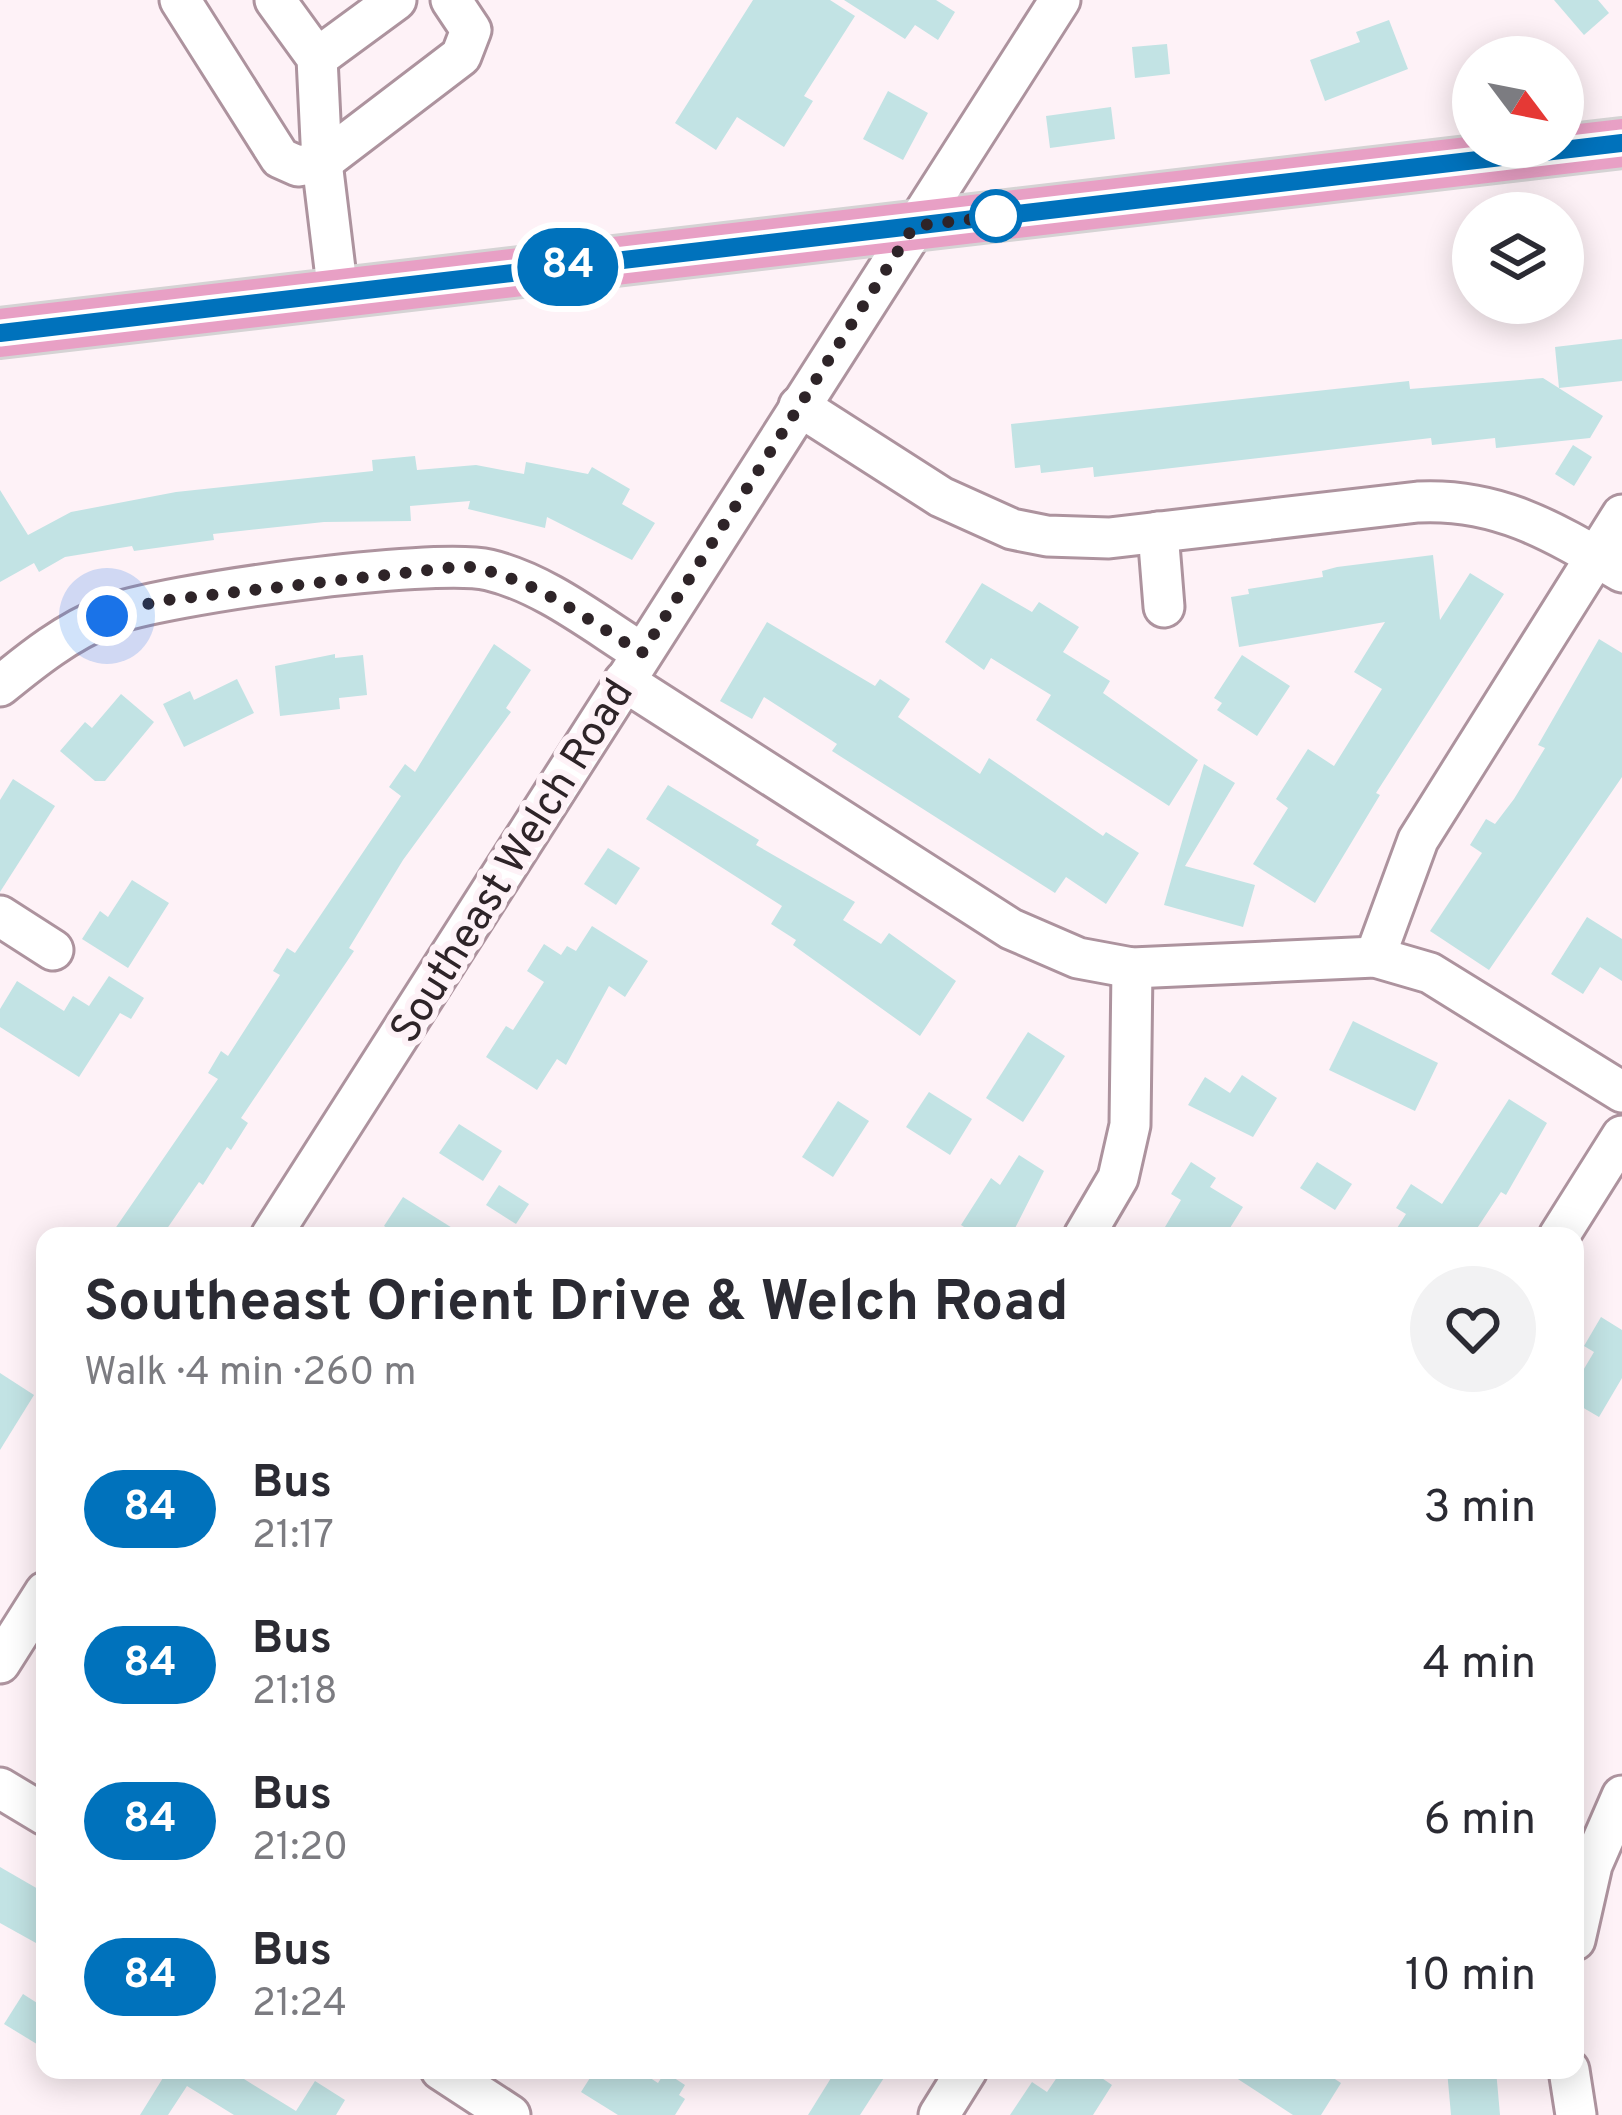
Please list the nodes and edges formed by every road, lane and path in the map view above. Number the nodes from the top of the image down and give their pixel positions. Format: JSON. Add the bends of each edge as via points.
{"nodes":[{"id":1,"x":180,"y":0,"type":"edge"},
{"id":2,"x":275,"y":0,"type":"edge"},
{"id":3,"x":397,"y":0,"type":"edge"},
{"id":4,"x":451,"y":0,"type":"edge"},
{"id":5,"x":1060,"y":0,"type":"edge"},
{"id":6,"x":317,"y":58,"type":"junction"},
{"id":7,"x":1622,"y":143,"type":"edge"},
{"id":8,"x":322,"y":162,"type":"junction"},
{"id":9,"x":914,"y":226,"type":"junction"},
{"id":10,"x":338,"y":294,"type":"junction"},
{"id":11,"x":0,"y":333,"type":"edge"},
{"id":12,"x":799,"y":406,"type":"junction"},
{"id":13,"x":1622,"y":515,"type":"edge"},
{"id":14,"x":1158,"y":532,"type":"junction"},
{"id":15,"x":1609,"y":564,"type":"edge"},
{"id":16,"x":1164,"y":607,"type":"dead end"},
{"id":17,"x":633,"y":667,"type":"junction"},
{"id":18,"x":0,"y":686,"type":"edge"},
{"id":19,"x":0,"y":916,"type":"edge"},
{"id":20,"x":53,"y":950,"type":"dead end"},
{"id":21,"x":1375,"y":956,"type":"junction"},
{"id":22,"x":1132,"y":968,"type":"junction"},
{"id":23,"x":1622,"y":1092,"type":"edge"},
{"id":24,"x":1622,"y":1136,"type":"edge"},
{"id":25,"x":278,"y":1227,"type":"edge"},
{"id":26,"x":1089,"y":1227,"type":"edge"},
{"id":27,"x":1565,"y":1227,"type":"edge"},
{"id":28,"x":23,"y":1609,"type":"edge"},
{"id":29,"x":0,"y":1663,"type":"edge"},
{"id":30,"x":0,"y":1788,"type":"edge"},
{"id":31,"x":1622,"y":1796,"type":"edge"},
{"id":32,"x":36,"y":1810,"type":"edge"},
{"id":33,"x":1584,"y":1861,"type":"edge"},
{"id":34,"x":466,"y":2079,"type":"edge"},
{"id":35,"x":961,"y":2079,"type":"edge"},
{"id":36,"x":1570,"y":2079,"type":"edge"},
{"id":37,"x":510,"y":2115,"type":"edge"},
{"id":38,"x":939,"y":2115,"type":"edge"},
{"id":39,"x":1576,"y":2115,"type":"edge"}],
"edges":[{"from":1,"to":8,"type":"street","via":[[280,158],[298,166]]},
{"from":2,"to":6,"type":"street"},
{"from":3,"to":6,"type":"street"},
{"from":4,"to":8,"type":"street","via":[[471,30],[461,56]]},
{"from":5,"to":9,"type":"street","name":"Southeast Welch Road"},
{"from":6,"to":8,"type":"street"},
{"from":7,"to":9,"type":"main road"},
{"from":8,"to":10,"type":"street"},
{"from":9,"to":10,"type":"main road"},
{"from":9,"to":12,"type":"street","name":"Southeast Welch Road"},
{"from":10,"to":11,"type":"main road"},
{"from":12,"to":14,"type":"street","via":[[941,497],[1012,529],[1086,538]]},
{"from":12,"to":17,"type":"street","name":"Southeast Welch Road"},
{"from":13,"to":15,"type":"street"},
{"from":14,"to":15,"type":"street","via":[[1459,502],[1520,514]]},
{"from":14,"to":16,"type":"street"},
{"from":15,"to":21,"type":"street","via":[[1418,839]]},
{"from":17,"to":18,"type":"street","via":[[544,592],[464,566],[158,601],[107,616]]},
{"from":17,"to":22,"type":"street","via":[[1011,929],[1078,958]]},
{"from":17,"to":25,"type":"street","name":"Southeast Welch Road"},
{"from":19,"to":20,"type":"street"},
{"from":21,"to":22,"type":"street"},
{"from":21,"to":23,"type":"street","via":[[1430,973]]},
{"from":22,"to":26,"type":"street","via":[[1130,1125],[1118,1178]]},
{"from":24,"to":27,"type":"street"},
{"from":28,"to":29,"type":"street"},
{"from":30,"to":32,"type":"street"},
{"from":31,"to":33,"type":"street"},
{"from":34,"to":37,"type":"street"},
{"from":35,"to":38,"type":"street"},
{"from":36,"to":39,"type":"street"}]}
